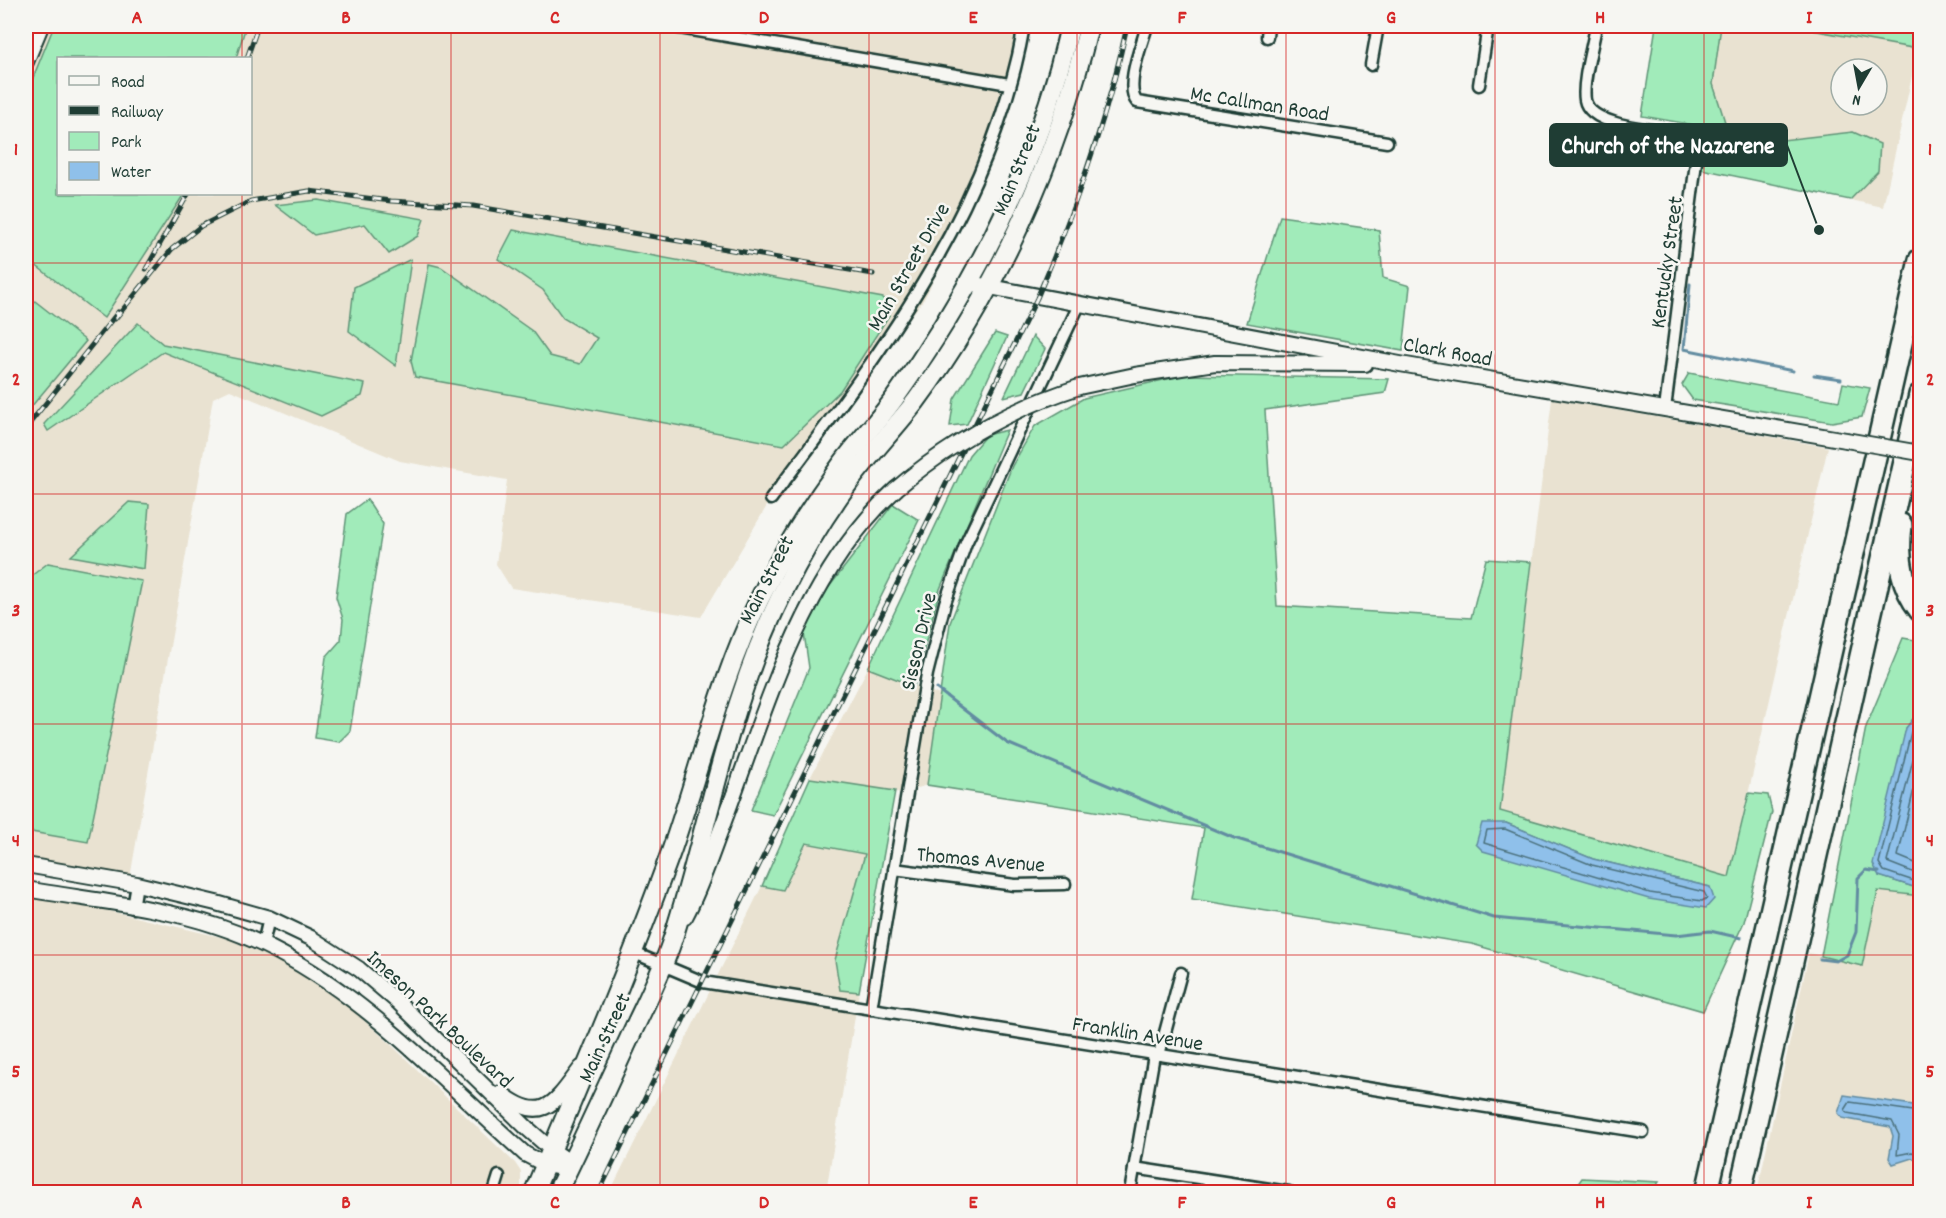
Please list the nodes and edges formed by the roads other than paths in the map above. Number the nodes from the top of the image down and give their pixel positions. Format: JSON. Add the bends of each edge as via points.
{"nodes":[{"id":1,"x":40,"y":26,"type":"edge"},
{"id":2,"x":668,"y":26,"type":"edge"},
{"id":3,"x":1024,"y":26,"type":"edge"},
{"id":4,"x":1070,"y":26,"type":"edge"},
{"id":5,"x":1089,"y":26,"type":"edge"},
{"id":6,"x":1147,"y":26,"type":"edge"},
{"id":7,"x":1269,"y":26,"type":"edge"},
{"id":8,"x":1378,"y":26,"type":"edge"},
{"id":9,"x":1488,"y":26,"type":"edge"},
{"id":10,"x":1596,"y":26,"type":"edge"},
{"id":11,"x":1267,"y":37,"type":"dead end"},
{"id":12,"x":26,"y":62,"type":"edge"},
{"id":13,"x":1371,"y":65,"type":"dead end"},
{"id":14,"x":1009,"y":84,"type":"junction"},
{"id":15,"x":1479,"y":86,"type":"dead end"},
{"id":16,"x":1387,"y":142,"type":"dead end"},
{"id":17,"x":1920,"y":260,"type":"edge"},
{"id":18,"x":969,"y":283,"type":"junction"},
{"id":19,"x":988,"y":288,"type":"junction"},
{"id":20,"x":1079,"y":305,"type":"junction"},
{"id":21,"x":1400,"y":364,"type":"junction"},
{"id":22,"x":1920,"y":395,"type":"edge"},
{"id":23,"x":1665,"y":409,"type":"junction"},
{"id":24,"x":1920,"y":453,"type":"edge"},
{"id":25,"x":1903,"y":470,"type":"junction"},
{"id":26,"x":771,"y":499,"type":"dead end"},
{"id":27,"x":1920,"y":610,"type":"edge"},
{"id":28,"x":26,"y":865,"type":"edge"},
{"id":29,"x":894,"y":869,"type":"junction"},
{"id":30,"x":137,"y":884,"type":"junction"},
{"id":31,"x":1065,"y":884,"type":"dead end"},
{"id":32,"x":26,"y":889,"type":"edge"},
{"id":33,"x":133,"y":908,"type":"junction"},
{"id":34,"x":269,"y":918,"type":"junction"},
{"id":35,"x":673,"y":940,"type":"junction"},
{"id":36,"x":263,"y":944,"type":"junction"},
{"id":37,"x":632,"y":952,"type":"junction"},
{"id":38,"x":664,"y":964,"type":"junction"},
{"id":39,"x":1182,"y":973,"type":"dead end"},
{"id":40,"x":872,"y":1010,"type":"junction"},
{"id":41,"x":1157,"y":1055,"type":"junction"},
{"id":42,"x":589,"y":1057,"type":"junction"},
{"id":43,"x":464,"y":1064,"type":"junction"},
{"id":44,"x":1643,"y":1132,"type":"dead end"},
{"id":45,"x":549,"y":1157,"type":"junction"},
{"id":46,"x":570,"y":1166,"type":"junction"},
{"id":47,"x":1134,"y":1168,"type":"junction"},
{"id":48,"x":499,"y":1176,"type":"dead end"},
{"id":49,"x":494,"y":1192,"type":"edge"},
{"id":50,"x":534,"y":1192,"type":"edge"},
{"id":51,"x":557,"y":1192,"type":"edge"},
{"id":52,"x":1130,"y":1192,"type":"edge"},
{"id":53,"x":1290,"y":1192,"type":"edge"},
{"id":54,"x":1707,"y":1192,"type":"edge"},
{"id":55,"x":1740,"y":1192,"type":"edge"}],
"edges":[{"from":1,"to":12,"type":"street"},
{"from":2,"to":14,"type":"street"},
{"from":3,"to":14,"type":"street","name":"Main Street Drive"},
{"from":4,"to":18,"type":"main road","name":"Main Street","via":[[1028,160],[992,242]]},
{"from":5,"to":19,"type":"main road","name":"Main Street","via":[[1038,180]]},
{"from":6,"to":16,"type":"street","name":"Mc Callman Road","via":[[1132,79],[1131,94],[1137,102]]},
{"from":7,"to":11,"type":"street"},
{"from":8,"to":13,"type":"street"},
{"from":9,"to":15,"type":"street"},
{"from":10,"to":23,"type":"street","name":"Kentucky Street","via":[[1585,97],[1592,113],[1609,121],[1686,135],[1695,140],[1699,153]]},
{"from":14,"to":26,"type":"street","name":"Main Street Drive","via":[[977,177],[920,292]]},
{"from":17,"to":54,"type":"highway"},
{"from":18,"to":19,"type":"street","name":"Clark Road"},
{"from":18,"to":37,"type":"main road","name":"Main Street","via":[[944,327],[893,400],[820,495],[763,592],[730,670],[671,849]]},
{"from":19,"to":20,"type":"street","name":"Clark Road"},
{"from":19,"to":35,"type":"main road","name":"Main Street","via":[[915,402],[825,518],[782,594],[752,660],[728,733]]},
{"from":20,"to":21,"type":"street","name":"Clark Road"},
{"from":20,"to":29,"type":"street","name":"Sisson Drive","via":[[956,568],[932,651]]},
{"from":21,"to":23,"type":"street","name":"Clark Road"},
{"from":21,"to":35,"type":"street","bridge":true,"via":[[1215,363],[1079,387],[994,421],[948,448],[896,489],[835,560],[811,603],[786,657],[693,904]]},
{"from":22,"to":25,"type":"highway"},
{"from":23,"to":24,"type":"street","name":"Clark Road","bridge":true},
{"from":25,"to":27,"type":"highway","via":[[1901,568],[1909,593]]},
{"from":25,"to":55,"type":"highway"},
{"from":28,"to":30,"type":"street","name":"Imeson Park Boulevard"},
{"from":29,"to":31,"type":"street","name":"Thomas Avenue","via":[[1015,885]]},
{"from":29,"to":40,"type":"street","name":"Sisson Drive"},
{"from":30,"to":33,"type":"street"},
{"from":30,"to":34,"type":"street","name":"Imeson Park Boulevard"},
{"from":32,"to":33,"type":"street","name":"Imeson Park Boulevard"},
{"from":33,"to":36,"type":"street","name":"Imeson Park Boulevard","via":[[217,926]]},
{"from":34,"to":36,"type":"street"},
{"from":34,"to":43,"type":"street","name":"Imeson Park Boulevard","via":[[311,938],[359,969]]},
{"from":35,"to":38,"type":"main road","name":"Main Street"},
{"from":36,"to":45,"type":"street","name":"Imeson Park Boulevard","via":[[305,965],[360,1004],[525,1155]]},
{"from":37,"to":38,"type":"street","name":"Franklin Avenue"},
{"from":37,"to":42,"type":"main road","name":"Main Street"},
{"from":38,"to":40,"type":"street","name":"Franklin Avenue","via":[[703,982]]},
{"from":38,"to":46,"type":"main road","name":"Main Street"},
{"from":39,"to":41,"type":"street"},
{"from":40,"to":41,"type":"street","name":"Franklin Avenue"},
{"from":41,"to":44,"type":"street","name":"Franklin Avenue"},
{"from":41,"to":47,"type":"street"},
{"from":42,"to":43,"type":"street","via":[[557,1100],[540,1110],[524,1108]]},
{"from":42,"to":45,"type":"main road","name":"Main Street"},
{"from":43,"to":45,"type":"street","name":"Imeson Park Boulevard"},
{"from":45,"to":46,"type":"street","name":"Imeson Park Boulevard"},
{"from":45,"to":50,"type":"main road","name":"Main Street"},
{"from":46,"to":51,"type":"main road","name":"Main Street"},
{"from":47,"to":52,"type":"street"},
{"from":47,"to":53,"type":"street"},
{"from":48,"to":49,"type":"street"}]}
